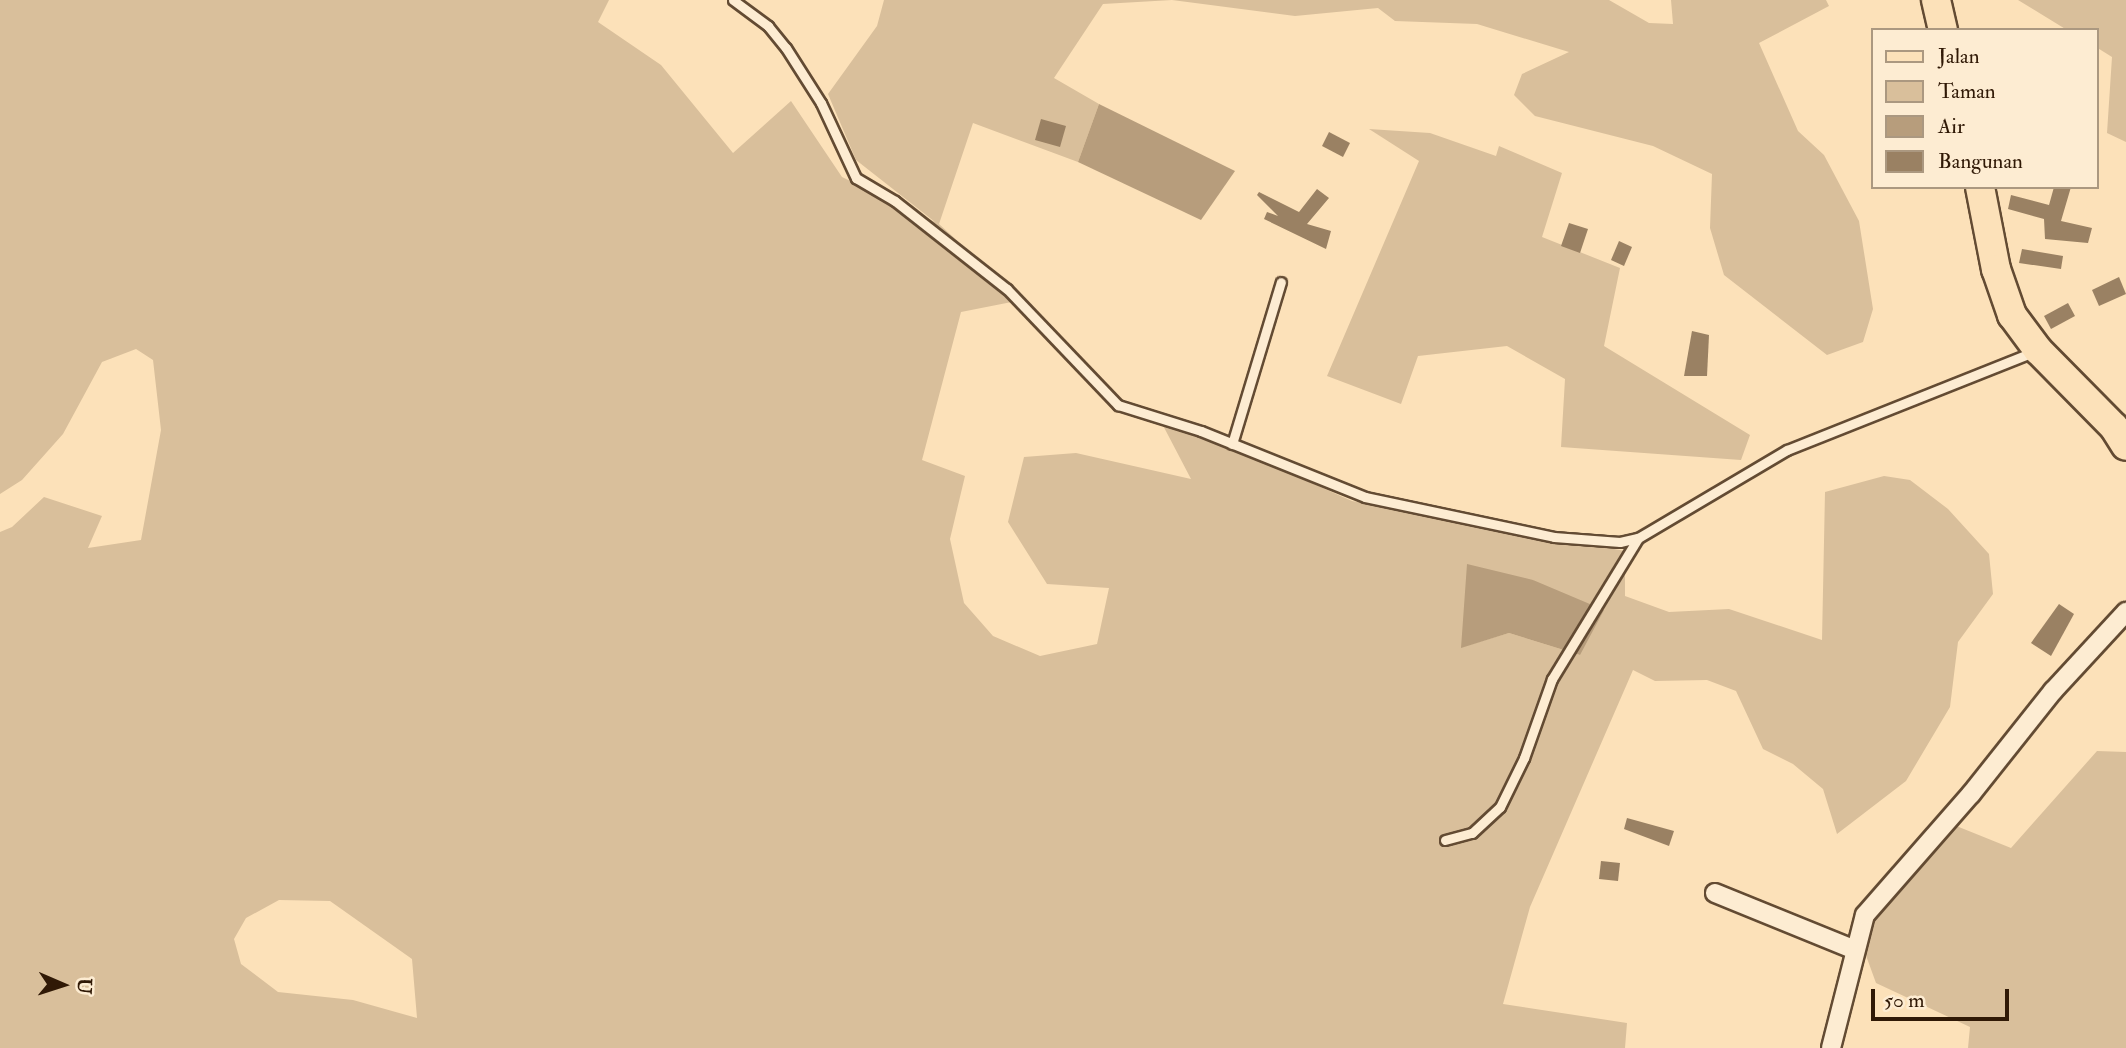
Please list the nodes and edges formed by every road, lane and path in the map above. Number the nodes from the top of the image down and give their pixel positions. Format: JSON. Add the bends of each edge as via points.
{"nodes":[{"id":1,"x":733,"y":0,"type":"edge"},
{"id":2,"x":1936,"y":0,"type":"edge"},
{"id":3,"x":1943,"y":28,"type":"edge"},
{"id":4,"x":1980,"y":189,"type":"edge"},
{"id":5,"x":1281,"y":282,"type":"dead end"},
{"id":6,"x":2038,"y":350,"type":"junction"},
{"id":7,"x":1233,"y":444,"type":"junction"},
{"id":8,"x":2126,"y":446,"type":"edge"},
{"id":9,"x":1638,"y":537,"type":"junction"},
{"id":10,"x":2126,"y":612,"type":"edge"},
{"id":11,"x":1445,"y":840,"type":"dead end"},
{"id":12,"x":1715,"y":893,"type":"dead end"},
{"id":13,"x":1853,"y":949,"type":"junction"},
{"id":14,"x":1831,"y":1048,"type":"edge"}],
"edges":[{"from":1,"to":7,"type":"lane","via":[[768,26],[786,48],[821,103],[856,178],[894,201],[1007,289],[1118,405]]},
{"from":2,"to":3,"type":"main road"},
{"from":4,"to":6,"type":"main road","via":[[1996,269],[2012,315]]},
{"from":5,"to":7,"type":"lane"},
{"from":6,"to":8,"type":"main road"},
{"from":6,"to":9,"type":"lane","via":[[1787,450]]},
{"from":7,"to":9,"type":"lane","via":[[1365,497],[1554,537],[1599,542]]},
{"from":9,"to":11,"type":"lane","via":[[1552,679],[1524,758],[1500,807],[1472,833]]},
{"from":10,"to":13,"type":"street","via":[[2053,691],[1865,915]]},
{"from":12,"to":13,"type":"street"},
{"from":13,"to":14,"type":"street","via":[[1837,1038]]}]}
